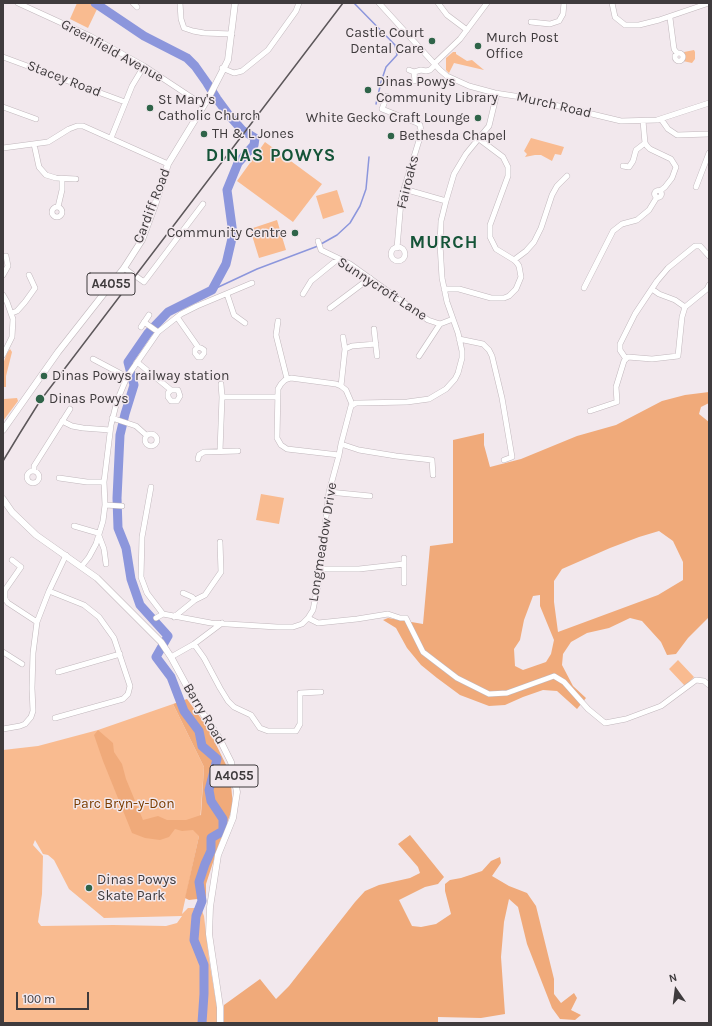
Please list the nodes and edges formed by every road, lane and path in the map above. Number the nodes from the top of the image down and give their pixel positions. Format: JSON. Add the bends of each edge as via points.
{"nodes":[{"id":1,"x":18,"y":3,"type":"edge"},
{"id":2,"x":180,"y":3,"type":"edge"},
{"id":3,"x":235,"y":3,"type":"edge"},
{"id":4,"x":299,"y":3,"type":"edge"},
{"id":5,"x":303,"y":3,"type":"edge"},
{"id":6,"x":379,"y":3,"type":"edge"},
{"id":7,"x":438,"y":3,"type":"edge"},
{"id":8,"x":487,"y":3,"type":"edge"},
{"id":9,"x":564,"y":3,"type":"edge"},
{"id":10,"x":612,"y":3,"type":"edge"},
{"id":11,"x":709,"y":3,"type":"edge"},
{"id":12,"x":702,"y":4,"type":"edge"},
{"id":13,"x":670,"y":18,"type":"junction"},
{"id":14,"x":531,"y":22,"type":"dead end"},
{"id":15,"x":468,"y":30,"type":"junction"},
{"id":16,"x":232,"y":34,"type":"junction"},
{"id":17,"x":677,"y":53,"type":"dead end"},
{"id":18,"x":3,"y":57,"type":"edge"},
{"id":19,"x":434,"y":64,"type":"junction"},
{"id":20,"x":144,"y":66,"type":"junction"},
{"id":21,"x":222,"y":68,"type":"junction"},
{"id":22,"x":415,"y":81,"type":"dead end"},
{"id":23,"x":498,"y":93,"type":"junction"},
{"id":24,"x":388,"y":96,"type":"dead end"},
{"id":25,"x":125,"y":102,"type":"junction"},
{"id":26,"x":709,"y":103,"type":"edge"},
{"id":27,"x":203,"y":105,"type":"junction"},
{"id":28,"x":3,"y":107,"type":"edge"},
{"id":29,"x":36,"y":119,"type":"dead end"},
{"id":30,"x":661,"y":119,"type":"junction"},
{"id":31,"x":643,"y":121,"type":"junction"},
{"id":32,"x":709,"y":134,"type":"edge"},
{"id":33,"x":111,"y":138,"type":"junction"},
{"id":34,"x":479,"y":139,"type":"junction"},
{"id":35,"x":645,"y":143,"type":"junction"},
{"id":36,"x":34,"y":144,"type":"junction"},
{"id":37,"x":3,"y":148,"type":"edge"},
{"id":38,"x":709,"y":153,"type":"edge"},
{"id":39,"x":168,"y":164,"type":"junction"},
{"id":40,"x":623,"y":166,"type":"dead end"},
{"id":41,"x":567,"y":176,"type":"dead end"},
{"id":42,"x":62,"y":179,"type":"junction"},
{"id":43,"x":76,"y":179,"type":"dead end"},
{"id":44,"x":696,"y":187,"type":"dead end"},
{"id":45,"x":404,"y":189,"type":"junction"},
{"id":46,"x":446,"y":201,"type":"junction"},
{"id":47,"x":203,"y":204,"type":"dead end"},
{"id":48,"x":58,"y":207,"type":"dead end"},
{"id":49,"x":318,"y":241,"type":"dead end"},
{"id":50,"x":398,"y":248,"type":"dead end"},
{"id":51,"x":6,"y":256,"type":"dead end"},
{"id":52,"x":709,"y":256,"type":"edge"},
{"id":53,"x":338,"y":259,"type":"junction"},
{"id":54,"x":514,"y":260,"type":"junction"},
{"id":55,"x":124,"y":268,"type":"junction"},
{"id":56,"x":132,"y":274,"type":"dead end"},
{"id":57,"x":3,"y":275,"type":"edge"},
{"id":58,"x":29,"y":275,"type":"dead end"},
{"id":59,"x":138,"y":277,"type":"dead end"},
{"id":60,"x":370,"y":278,"type":"junction"},
{"id":61,"x":252,"y":284,"type":"dead end"},
{"id":62,"x":709,"y":285,"type":"edge"},
{"id":63,"x":584,"y":288,"type":"dead end"},
{"id":64,"x":444,"y":289,"type":"junction"},
{"id":65,"x":652,"y":289,"type":"junction"},
{"id":66,"x":227,"y":294,"type":"junction"},
{"id":67,"x":303,"y":294,"type":"dead end"},
{"id":68,"x":3,"y":295,"type":"edge"},
{"id":69,"x":685,"y":307,"type":"junction"},
{"id":70,"x":330,"y":308,"type":"dead end"},
{"id":71,"x":12,"y":312,"type":"junction"},
{"id":72,"x":149,"y":315,"type":"dead end"},
{"id":73,"x":178,"y":317,"type":"junction"},
{"id":74,"x":453,"y":319,"type":"junction"},
{"id":75,"x":278,"y":322,"type":"dead end"},
{"id":76,"x":245,"y":323,"type":"dead end"},
{"id":77,"x":440,"y":324,"type":"junction"},
{"id":78,"x":155,"y":329,"type":"junction"},
{"id":79,"x":374,"y":329,"type":"dead end"},
{"id":80,"x":343,"y":337,"type":"dead end"},
{"id":81,"x":459,"y":339,"type":"junction"},
{"id":82,"x":376,"y":344,"type":"junction"},
{"id":83,"x":198,"y":348,"type":"dead end"},
{"id":84,"x":345,"y":349,"type":"junction"},
{"id":85,"x":3,"y":354,"type":"edge"},
{"id":86,"x":377,"y":356,"type":"dead end"},
{"id":87,"x":419,"y":356,"type":"dead end"},
{"id":88,"x":626,"y":358,"type":"junction"},
{"id":89,"x":93,"y":359,"type":"dead end"},
{"id":90,"x":137,"y":362,"type":"junction"},
{"id":91,"x":127,"y":377,"type":"junction"},
{"id":92,"x":287,"y":379,"type":"junction"},
{"id":93,"x":221,"y":384,"type":"dead end"},
{"id":94,"x":341,"y":386,"type":"junction"},
{"id":95,"x":171,"y":390,"type":"dead end"},
{"id":96,"x":222,"y":397,"type":"junction"},
{"id":97,"x":277,"y":397,"type":"junction"},
{"id":98,"x":352,"y":404,"type":"junction"},
{"id":99,"x":70,"y":409,"type":"dead end"},
{"id":100,"x":590,"y":411,"type":"dead end"},
{"id":101,"x":112,"y":418,"type":"junction"},
{"id":102,"x":62,"y":421,"type":"junction"},
{"id":103,"x":3,"y":430,"type":"edge"},
{"id":104,"x":110,"y":430,"type":"junction"},
{"id":105,"x":146,"y":435,"type":"dead end"},
{"id":106,"x":340,"y":444,"type":"junction"},
{"id":107,"x":220,"y":451,"type":"junction"},
{"id":108,"x":238,"y":451,"type":"dead end"},
{"id":109,"x":339,"y":454,"type":"junction"},
{"id":110,"x":198,"y":459,"type":"dead end"},
{"id":111,"x":504,"y":460,"type":"dead end"},
{"id":112,"x":34,"y":471,"type":"dead end"},
{"id":113,"x":433,"y":475,"type":"dead end"},
{"id":114,"x":59,"y":478,"type":"dead end"},
{"id":115,"x":104,"y":482,"type":"junction"},
{"id":116,"x":151,"y":487,"type":"dead end"},
{"id":117,"x":329,"y":492,"type":"junction"},
{"id":118,"x":370,"y":496,"type":"dead end"},
{"id":119,"x":3,"y":499,"type":"edge"},
{"id":120,"x":105,"y":505,"type":"junction"},
{"id":121,"x":122,"y":506,"type":"dead end"},
{"id":122,"x":74,"y":526,"type":"dead end"},
{"id":123,"x":98,"y":533,"type":"junction"},
{"id":124,"x":220,"y":542,"type":"dead end"},
{"id":125,"x":66,"y":555,"type":"junction"},
{"id":126,"x":404,"y":558,"type":"dead end"},
{"id":127,"x":12,"y":560,"type":"dead end"},
{"id":128,"x":106,"y":564,"type":"dead end"},
{"id":129,"x":404,"y":564,"type":"junction"},
{"id":130,"x":81,"y":567,"type":"junction"},
{"id":131,"x":319,"y":569,"type":"junction"},
{"id":132,"x":404,"y":583,"type":"dead end"},
{"id":133,"x":49,"y":591,"type":"junction"},
{"id":134,"x":183,"y":593,"type":"dead end"},
{"id":135,"x":195,"y":600,"type":"junction"},
{"id":136,"x":163,"y":614,"type":"junction"},
{"id":137,"x":174,"y":617,"type":"junction"},
{"id":138,"x":156,"y":618,"type":"dead end"},
{"id":139,"x":308,"y":618,"type":"junction"},
{"id":140,"x":37,"y":622,"type":"junction"},
{"id":141,"x":222,"y":623,"type":"junction"},
{"id":142,"x":194,"y":644,"type":"junction"},
{"id":143,"x":3,"y":652,"type":"edge"},
{"id":144,"x":120,"y":654,"type":"junction"},
{"id":145,"x":171,"y":657,"type":"junction"},
{"id":146,"x":22,"y":664,"type":"dead end"},
{"id":147,"x":58,"y":672,"type":"dead end"},
{"id":148,"x":709,"y":685,"type":"edge"},
{"id":149,"x":322,"y":692,"type":"dead end"},
{"id":150,"x":56,"y":718,"type":"dead end"},
{"id":151,"x":3,"y":729,"type":"edge"},
{"id":152,"x":220,"y":1023,"type":"edge"}],
"edges":[{"from":1,"to":20,"type":"street","name":"Greenfield Avenue","via":[[90,36]]},
{"from":2,"to":16,"type":"street","via":[[184,28],[204,33]]},
{"from":3,"to":16,"type":"main road","name":"Cardiff Road","number":"A4055"},
{"from":4,"to":5,"type":"street"},
{"from":4,"to":21,"type":"street","via":[[296,12],[268,50],[242,71],[234,73]]},
{"from":6,"to":19,"type":"street","name":"Murch Road"},
{"from":7,"to":15,"type":"street","via":[[447,15]]},
{"from":8,"to":15,"type":"street"},
{"from":9,"to":14,"type":"street","via":[[563,14],[558,21],[550,24]]},
{"from":10,"to":13,"type":"street","via":[[616,17],[625,25],[639,25]]},
{"from":11,"to":12,"type":"street"},
{"from":12,"to":13,"type":"street"},
{"from":13,"to":17,"type":"street"},
{"from":15,"to":19,"type":"street"},
{"from":16,"to":21,"type":"main road","name":"Cardiff Road","number":"A4055","via":[[228,60]]},
{"from":18,"to":25,"type":"street","name":"Stacey Road"},
{"from":19,"to":22,"type":"street","via":[[430,70],[411,71]]},
{"from":19,"to":23,"type":"street","name":"Murch Road","via":[[455,81]]},
{"from":20,"to":25,"type":"street"},
{"from":20,"to":27,"type":"street","name":"Greenfield Avenue"},
{"from":21,"to":27,"type":"main road","name":"Cardiff Road","number":"A4055"},
{"from":23,"to":31,"type":"street","name":"Murch Road","via":[[621,121]]},
{"from":23,"to":34,"type":"street","via":[[489,126]]},
{"from":24,"to":45,"type":"street","name":"Fairoaks","via":[[382,109],[413,121],[421,128]]},
{"from":25,"to":33,"type":"street"},
{"from":26,"to":30,"type":"street","name":"Murch Road"},
{"from":27,"to":39,"type":"main road","name":"Cardiff Road","number":"A4055"},
{"from":28,"to":29,"type":"street"},
{"from":30,"to":31,"type":"street","name":"Murch Road"},
{"from":30,"to":32,"type":"street","via":[[668,129],[677,135]]},
{"from":31,"to":35,"type":"street"},
{"from":33,"to":36,"type":"street","via":[[77,126],[48,142]]},
{"from":33,"to":39,"type":"street"},
{"from":34,"to":46,"type":"street","via":[[458,166]]},
{"from":34,"to":54,"type":"street","via":[[503,157],[508,167],[508,176],[489,231],[496,249]]},
{"from":35,"to":40,"type":"street","via":[[636,150],[629,167]]},
{"from":35,"to":63,"type":"street","via":[[650,149],[672,159],[676,167],[672,178],[660,191],[661,195],[649,210],[637,220],[622,224],[613,231]]},
{"from":36,"to":37,"type":"street"},
{"from":36,"to":42,"type":"street","via":[[40,167],[46,175]]},
{"from":38,"to":44,"type":"street"},
{"from":39,"to":55,"type":"main road","name":"Cardiff Road","number":"A4055","via":[[142,240]]},
{"from":41,"to":54,"type":"street","via":[[552,195],[534,242]]},
{"from":42,"to":43,"type":"street"},
{"from":42,"to":48,"type":"street"},
{"from":45,"to":46,"type":"street"},
{"from":45,"to":50,"type":"street","name":"Fairoaks"},
{"from":46,"to":64,"type":"street","via":[[441,221],[440,244]]},
{"from":47,"to":59,"type":"street","via":[[144,282]]},
{"from":49,"to":53,"type":"street","name":"Sunnycroft Lane","via":[[322,250]]},
{"from":51,"to":57,"type":"street","via":[[8,266]]},
{"from":52,"to":65,"type":"street","via":[[700,246],[695,246],[668,268]]},
{"from":53,"to":60,"type":"street","name":"Sunnycroft Lane"},
{"from":53,"to":67,"type":"street","via":[[312,281]]},
{"from":54,"to":64,"type":"street","via":[[519,266],[521,277],[516,290],[504,298],[491,298],[459,288]]},
{"from":55,"to":56,"type":"street"},
{"from":55,"to":103,"type":"main road","name":"Cardiff Road","number":"A4055","via":[[58,352]]},
{"from":58,"to":71,"type":"street","via":[[35,288],[17,311]]},
{"from":60,"to":70,"type":"street"},
{"from":60,"to":77,"type":"street","name":"Sunnycroft Lane","via":[[428,320]]},
{"from":61,"to":66,"type":"street"},
{"from":62,"to":69,"type":"street"},
{"from":64,"to":74,"type":"street"},
{"from":65,"to":69,"type":"street"},
{"from":65,"to":88,"type":"street","via":[[635,314],[620,344],[620,350]]},
{"from":66,"to":73,"type":"street","via":[[189,309]]},
{"from":66,"to":76,"type":"street","via":[[234,315]]},
{"from":68,"to":71,"type":"street"},
{"from":69,"to":88,"type":"street","via":[[678,356]]},
{"from":71,"to":85,"type":"street","via":[[12,337]]},
{"from":72,"to":78,"type":"street","via":[[142,324]]},
{"from":73,"to":78,"type":"street"},
{"from":73,"to":83,"type":"street"},
{"from":74,"to":77,"type":"street","name":"Sunnycroft Lane"},
{"from":74,"to":81,"type":"street"},
{"from":75,"to":92,"type":"street","via":[[276,335]]},
{"from":77,"to":87,"type":"street"},
{"from":78,"to":90,"type":"street"},
{"from":79,"to":82,"type":"street"},
{"from":80,"to":84,"type":"street"},
{"from":81,"to":98,"type":"street","via":[[462,358],[458,373],[451,384],[440,393],[420,401]]},
{"from":81,"to":111,"type":"street","via":[[483,344],[492,356],[512,457]]},
{"from":82,"to":84,"type":"street"},
{"from":82,"to":86,"type":"street"},
{"from":84,"to":94,"type":"street"},
{"from":88,"to":100,"type":"street","via":[[616,387],[618,402]]},
{"from":89,"to":91,"type":"street"},
{"from":90,"to":91,"type":"street"},
{"from":90,"to":95,"type":"street"},
{"from":91,"to":101,"type":"street","via":[[116,401]]},
{"from":92,"to":94,"type":"street","via":[[296,378]]},
{"from":92,"to":97,"type":"street","via":[[278,389]]},
{"from":93,"to":96,"type":"street"},
{"from":94,"to":98,"type":"street","via":[[349,393]]},
{"from":96,"to":97,"type":"street"},
{"from":96,"to":107,"type":"street"},
{"from":97,"to":109,"type":"street","via":[[277,438],[281,445],[287,449]]},
{"from":98,"to":106,"type":"street","name":"Longmeadow Drive"},
{"from":99,"to":102,"type":"street"},
{"from":101,"to":104,"type":"street"},
{"from":101,"to":105,"type":"street","via":[[136,426]]},
{"from":102,"to":104,"type":"street","via":[[72,426]]},
{"from":102,"to":112,"type":"street","via":[[34,466]]},
{"from":104,"to":115,"type":"street"},
{"from":106,"to":109,"type":"street","name":"Longmeadow Drive"},
{"from":106,"to":113,"type":"street","via":[[360,450],[432,460]]},
{"from":107,"to":108,"type":"street"},
{"from":107,"to":110,"type":"street","via":[[203,453]]},
{"from":109,"to":117,"type":"street","name":"Longmeadow Drive"},
{"from":114,"to":115,"type":"street"},
{"from":115,"to":120,"type":"street"},
{"from":116,"to":136,"type":"street","via":[[142,537],[141,577],[147,593]]},
{"from":117,"to":118,"type":"street"},
{"from":117,"to":131,"type":"street","name":"Longmeadow Drive"},
{"from":119,"to":125,"type":"main road","name":"Barry Road","number":"A4055","via":[[12,512],[36,535]]},
{"from":120,"to":121,"type":"street"},
{"from":120,"to":123,"type":"street"},
{"from":122,"to":123,"type":"street"},
{"from":123,"to":128,"type":"street"},
{"from":123,"to":130,"type":"street","via":[[96,544]]},
{"from":124,"to":135,"type":"street","via":[[221,572],[206,595]]},
{"from":125,"to":130,"type":"main road","name":"Barry Road","number":"A4055"},
{"from":125,"to":133,"type":"street"},
{"from":126,"to":129,"type":"street"},
{"from":127,"to":140,"type":"street","via":[[21,567],[5,590],[5,599]]},
{"from":129,"to":131,"type":"street","via":[[359,569]]},
{"from":129,"to":132,"type":"street"},
{"from":130,"to":145,"type":"main road","name":"Barry Road","number":"A4055","via":[[97,578],[161,642]]},
{"from":131,"to":139,"type":"street","name":"Longmeadow Drive","via":[[313,610]]},
{"from":133,"to":140,"type":"street"},
{"from":133,"to":144,"type":"street","via":[[84,605],[96,614],[114,636]]},
{"from":134,"to":135,"type":"street"},
{"from":135,"to":137,"type":"street"},
{"from":136,"to":137,"type":"street"},
{"from":136,"to":138,"type":"street"},
{"from":137,"to":141,"type":"street"},
{"from":139,"to":141,"type":"street","via":[[298,625],[286,627]]},
{"from":139,"to":148,"type":"street","via":[[318,623],[388,614],[406,618],[423,652],[457,678],[489,694],[507,693],[554,676],[564,682],[588,709],[606,723],[626,719],[661,706],[696,680]]},
{"from":140,"to":151,"type":"street","via":[[33,657],[32,715],[25,724]]},
{"from":141,"to":142,"type":"street"},
{"from":142,"to":145,"type":"street"},
{"from":142,"to":149,"type":"street","via":[[228,701],[234,707],[251,715],[260,728],[268,731],[296,731],[300,724],[300,693]]},
{"from":143,"to":146,"type":"street"},
{"from":144,"to":147,"type":"street"},
{"from":144,"to":150,"type":"street","via":[[130,682],[127,696]]},
{"from":145,"to":152,"type":"main road","name":"Barry Road","number":"A4055","via":[[232,762],[237,792],[232,818],[218,855],[210,907],[209,934]]}]}
